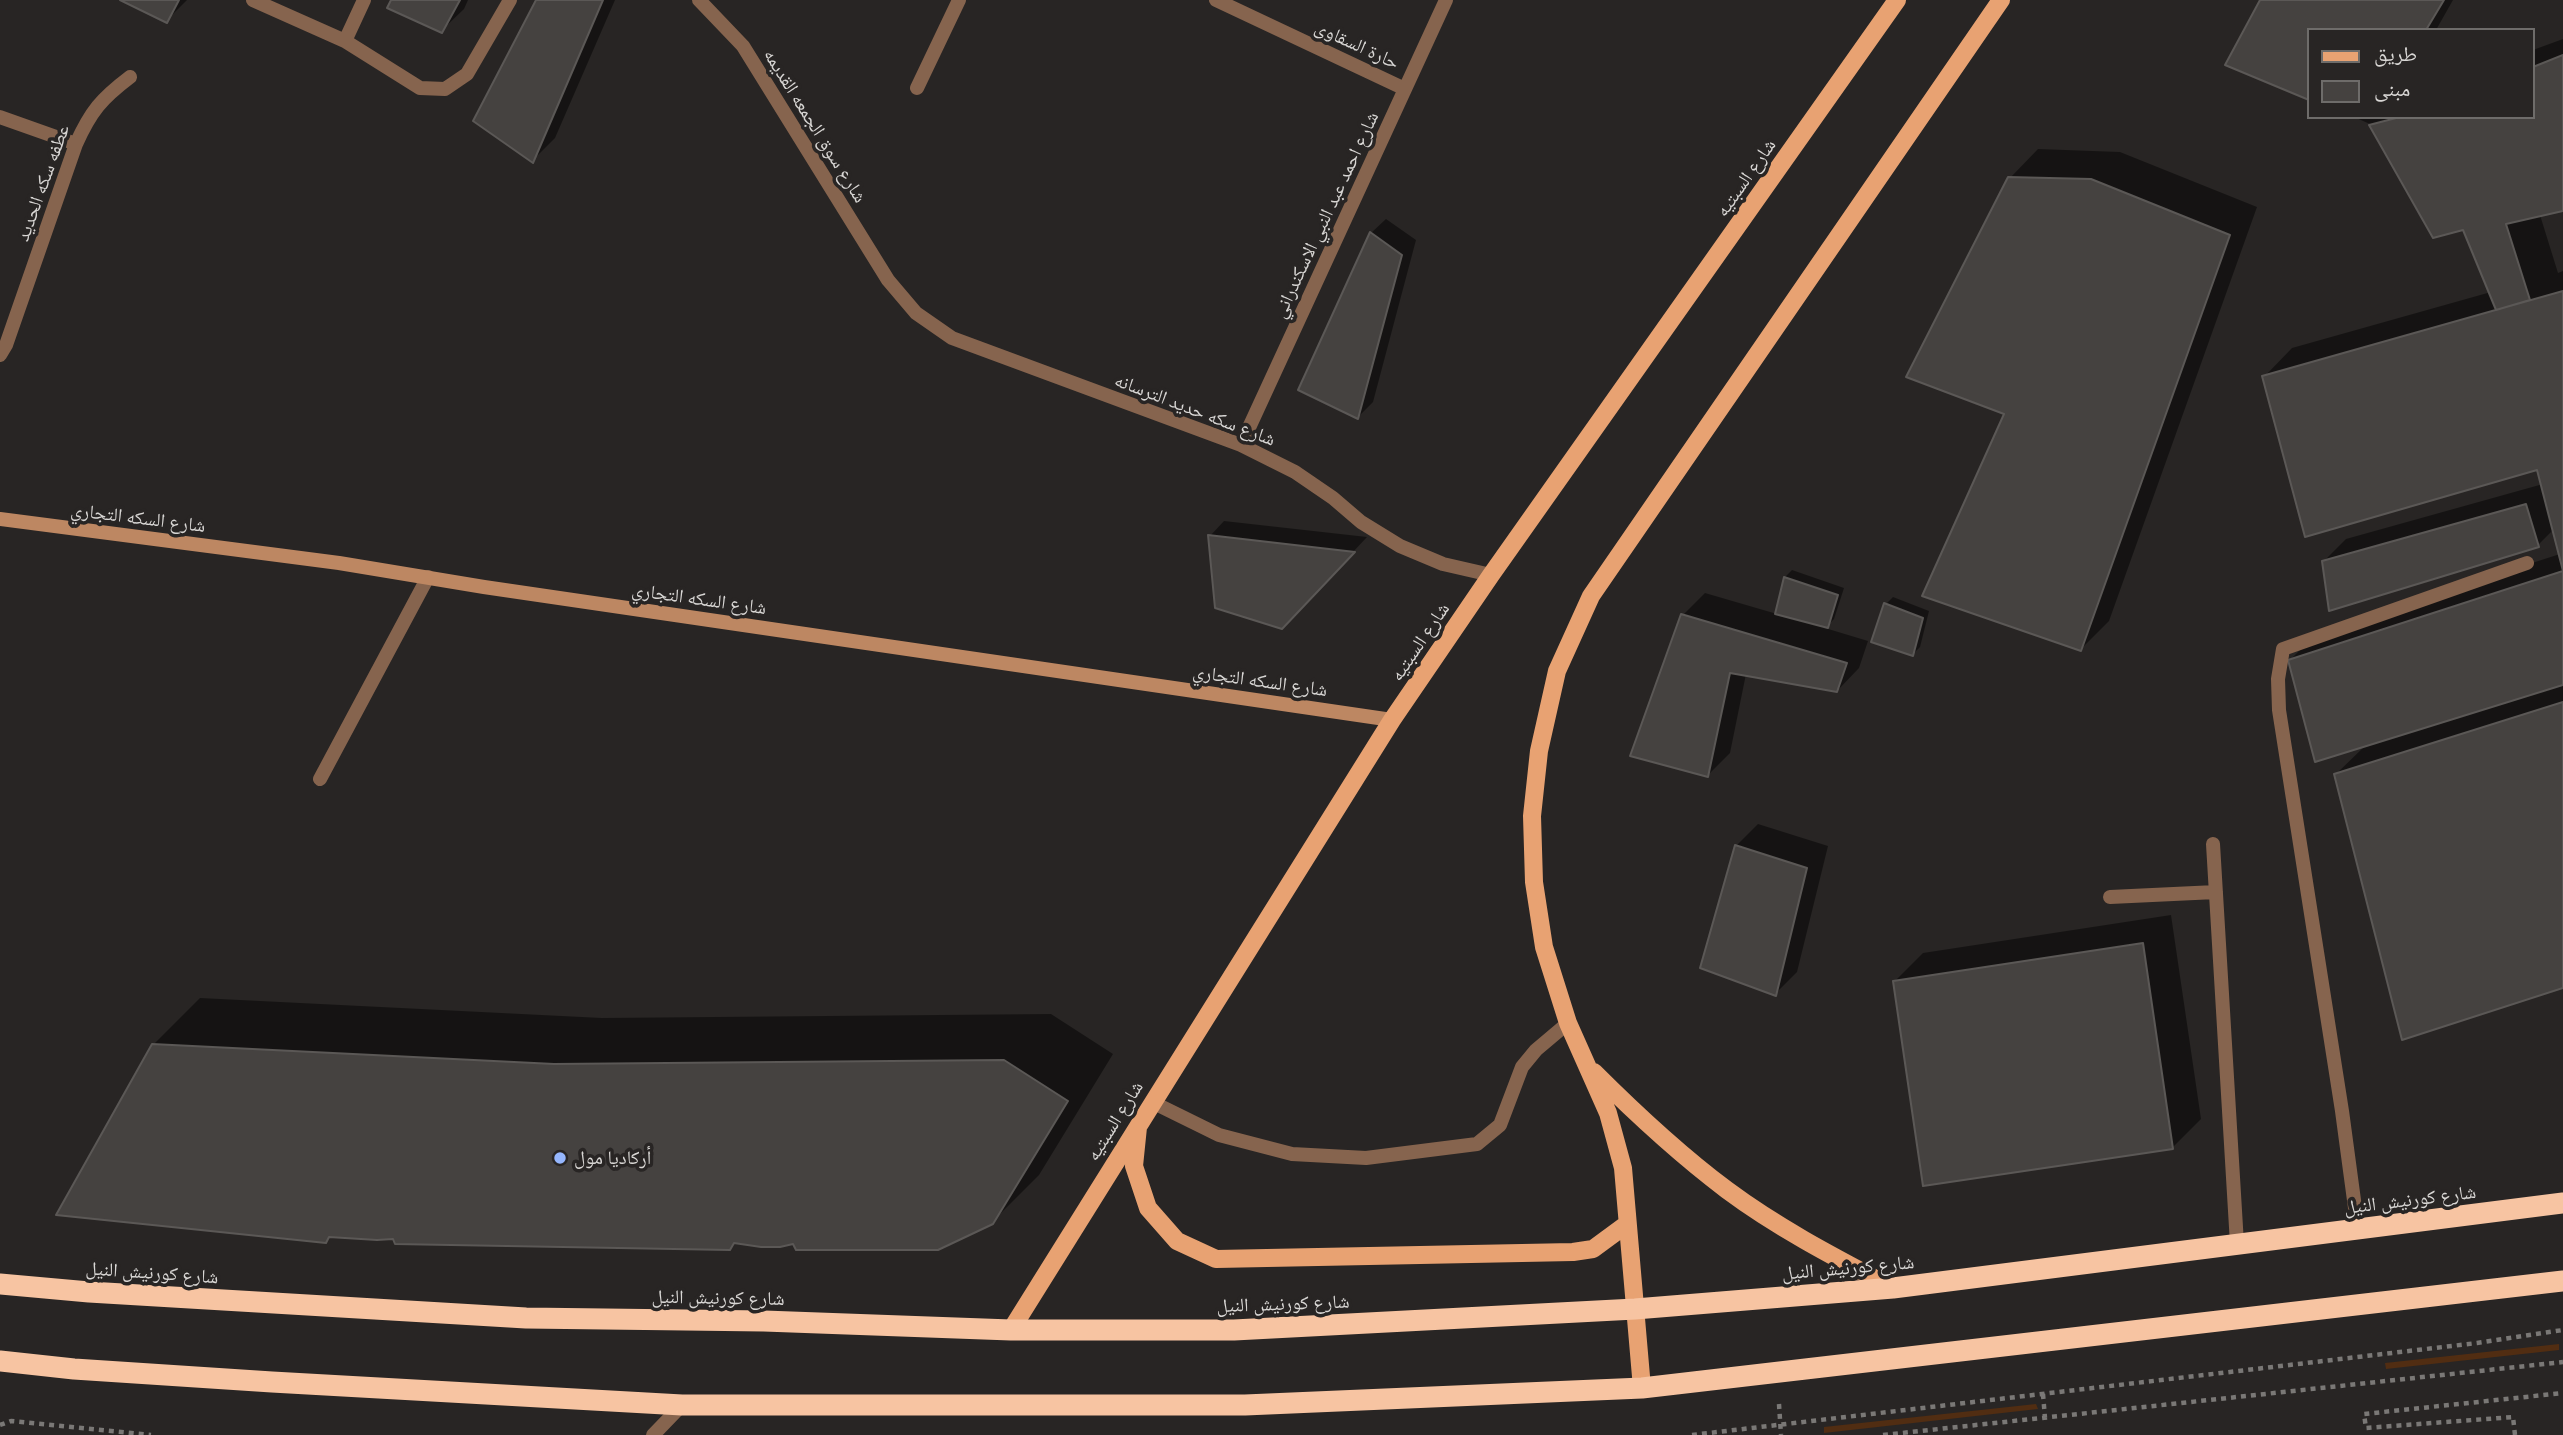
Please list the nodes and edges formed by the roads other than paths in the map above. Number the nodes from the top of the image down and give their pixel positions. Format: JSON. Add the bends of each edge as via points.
{"nodes":[{"id":1,"x":253,"y":0,"type":"edge"},
{"id":2,"x":364,"y":0,"type":"edge"},
{"id":3,"x":510,"y":0,"type":"edge"},
{"id":4,"x":699,"y":0,"type":"edge"},
{"id":5,"x":959,"y":0,"type":"edge"},
{"id":6,"x":1216,"y":0,"type":"edge"},
{"id":7,"x":1446,"y":0,"type":"edge"},
{"id":8,"x":1896,"y":0,"type":"edge"},
{"id":9,"x":2001,"y":0,"type":"edge"},
{"id":10,"x":345,"y":41,"type":"junction"},
{"id":11,"x":130,"y":77,"type":"dead end"},
{"id":12,"x":916,"y":88,"type":"dead end"},
{"id":13,"x":1405,"y":89,"type":"junction"},
{"id":14,"x":0,"y":117,"type":"edge"},
{"id":15,"x":76,"y":144,"type":"junction"},
{"id":16,"x":888,"y":280,"type":"joint"},
{"id":17,"x":0,"y":355,"type":"edge"},
{"id":18,"x":1241,"y":445,"type":"junction"},
{"id":19,"x":0,"y":519,"type":"edge"},
{"id":20,"x":2527,"y":563,"type":"dead end"},
{"id":21,"x":1491,"y":575,"type":"junction"},
{"id":22,"x":428,"y":576,"type":"junction"},
{"id":23,"x":1392,"y":720,"type":"junction"},
{"id":24,"x":320,"y":779,"type":"dead end"},
{"id":25,"x":2213,"y":844,"type":"dead end"},
{"id":26,"x":2216,"y":892,"type":"junction"},
{"id":27,"x":2110,"y":897,"type":"dead end"},
{"id":28,"x":1568,"y":1023,"type":"junction"},
{"id":29,"x":1583,"y":1062,"type":"junction"},
{"id":30,"x":1152,"y":1102,"type":"junction"},
{"id":31,"x":1138,"y":1123,"type":"junction"},
{"id":32,"x":2563,"y":1203,"type":"edge"},
{"id":33,"x":1627,"y":1224,"type":"junction"},
{"id":34,"x":2358,"y":1230,"type":"junction"},
{"id":35,"x":2237,"y":1244,"type":"junction"},
{"id":36,"x":2563,"y":1281,"type":"edge"},
{"id":37,"x":0,"y":1284,"type":"edge"},
{"id":38,"x":1893,"y":1288,"type":"junction"},
{"id":39,"x":1635,"y":1309,"type":"junction"},
{"id":40,"x":1011,"y":1329,"type":"junction"},
{"id":41,"x":0,"y":1361,"type":"edge"},
{"id":42,"x":1642,"y":1388,"type":"junction"},
{"id":43,"x":682,"y":1405,"type":"junction"},
{"id":44,"x":653,"y":1435,"type":"edge"}],
"edges":[{"from":1,"to":10,"type":"street"},
{"from":2,"to":10,"type":"street"},
{"from":3,"to":10,"type":"street","via":[[467,74],[446,89],[420,88]]},
{"from":4,"to":16,"type":"street","name":"شارع سوق الجمعه القديمه","via":[[743,46]]},
{"from":5,"to":12,"type":"street"},
{"from":6,"to":13,"type":"street","name":"حارة السقاوى"},
{"from":7,"to":13,"type":"street","name":"شارع احمد عبد النبي الاسكندراني"},
{"from":8,"to":21,"type":"main road","name":"شارع السبتيه"},
{"from":9,"to":28,"type":"main road","via":[[1591,596],[1557,671],[1539,751],[1533,856],[1544,947]]},
{"from":11,"to":15,"type":"street","name":"عطفه سكه الحديد","via":[[88,117]]},
{"from":13,"to":18,"type":"street","name":"شارع احمد عبد النبي الاسكندراني"},
{"from":14,"to":15,"type":"street"},
{"from":15,"to":17,"type":"street","name":"عطفه سكه الحديد"},
{"from":16,"to":18,"type":"street","name":"شارع سكه حديد الترسانه","via":[[916,313],[952,338]]},
{"from":18,"to":21,"type":"street","name":"شارع سكه حديد الترسانه","via":[[1294,472],[1400,546],[1443,564]]},
{"from":19,"to":22,"type":"street","name":"شارع السكه التجاري"},
{"from":20,"to":34,"type":"street","via":[[2283,649],[2279,663],[2279,710]]},
{"from":21,"to":23,"type":"main road","name":"شارع السبتيه"},
{"from":22,"to":23,"type":"street","name":"شارع السكه التجاري"},
{"from":22,"to":24,"type":"street"},
{"from":23,"to":30,"type":"main road","name":"شارع السبتيه"},
{"from":25,"to":26,"type":"street"},
{"from":26,"to":27,"type":"street"},
{"from":26,"to":35,"type":"street"},
{"from":28,"to":29,"type":"main road"},
{"from":28,"to":30,"type":"street","via":[[1522,1067],[1500,1125],[1477,1144],[1366,1158],[1292,1154],[1219,1135]]},
{"from":29,"to":33,"type":"main road","via":[[1608,1113],[1623,1168]]},
{"from":29,"to":38,"type":"main road","via":[[1652,1130],[1727,1190],[1808,1243]]},
{"from":30,"to":31,"type":"main road","name":"شارع السبتيه"},
{"from":31,"to":33,"type":"main road","via":[[1134,1167],[1148,1208],[1177,1241],[1216,1259],[1573,1252],[1593,1250]]},
{"from":31,"to":40,"type":"main road","name":"شارع السبتيه"},
{"from":32,"to":34,"type":"highway","name":"شارع كورنيش النيل"},
{"from":33,"to":39,"type":"main road"},
{"from":34,"to":35,"type":"highway","name":"شارع كورنيش النيل"},
{"from":35,"to":38,"type":"highway","name":"شارع كورنيش النيل"},
{"from":36,"to":42,"type":"highway"},
{"from":37,"to":40,"type":"highway","name":"شارع كورنيش النيل","via":[[526,1318]]},
{"from":38,"to":39,"type":"highway","name":"شارع كورنيش النيل"},
{"from":39,"to":40,"type":"highway","name":"شارع كورنيش النيل","via":[[1234,1330]]},
{"from":39,"to":42,"type":"main road"},
{"from":41,"to":43,"type":"highway"},
{"from":42,"to":43,"type":"highway","via":[[1245,1405]]},
{"from":43,"to":44,"type":"street"}]}
